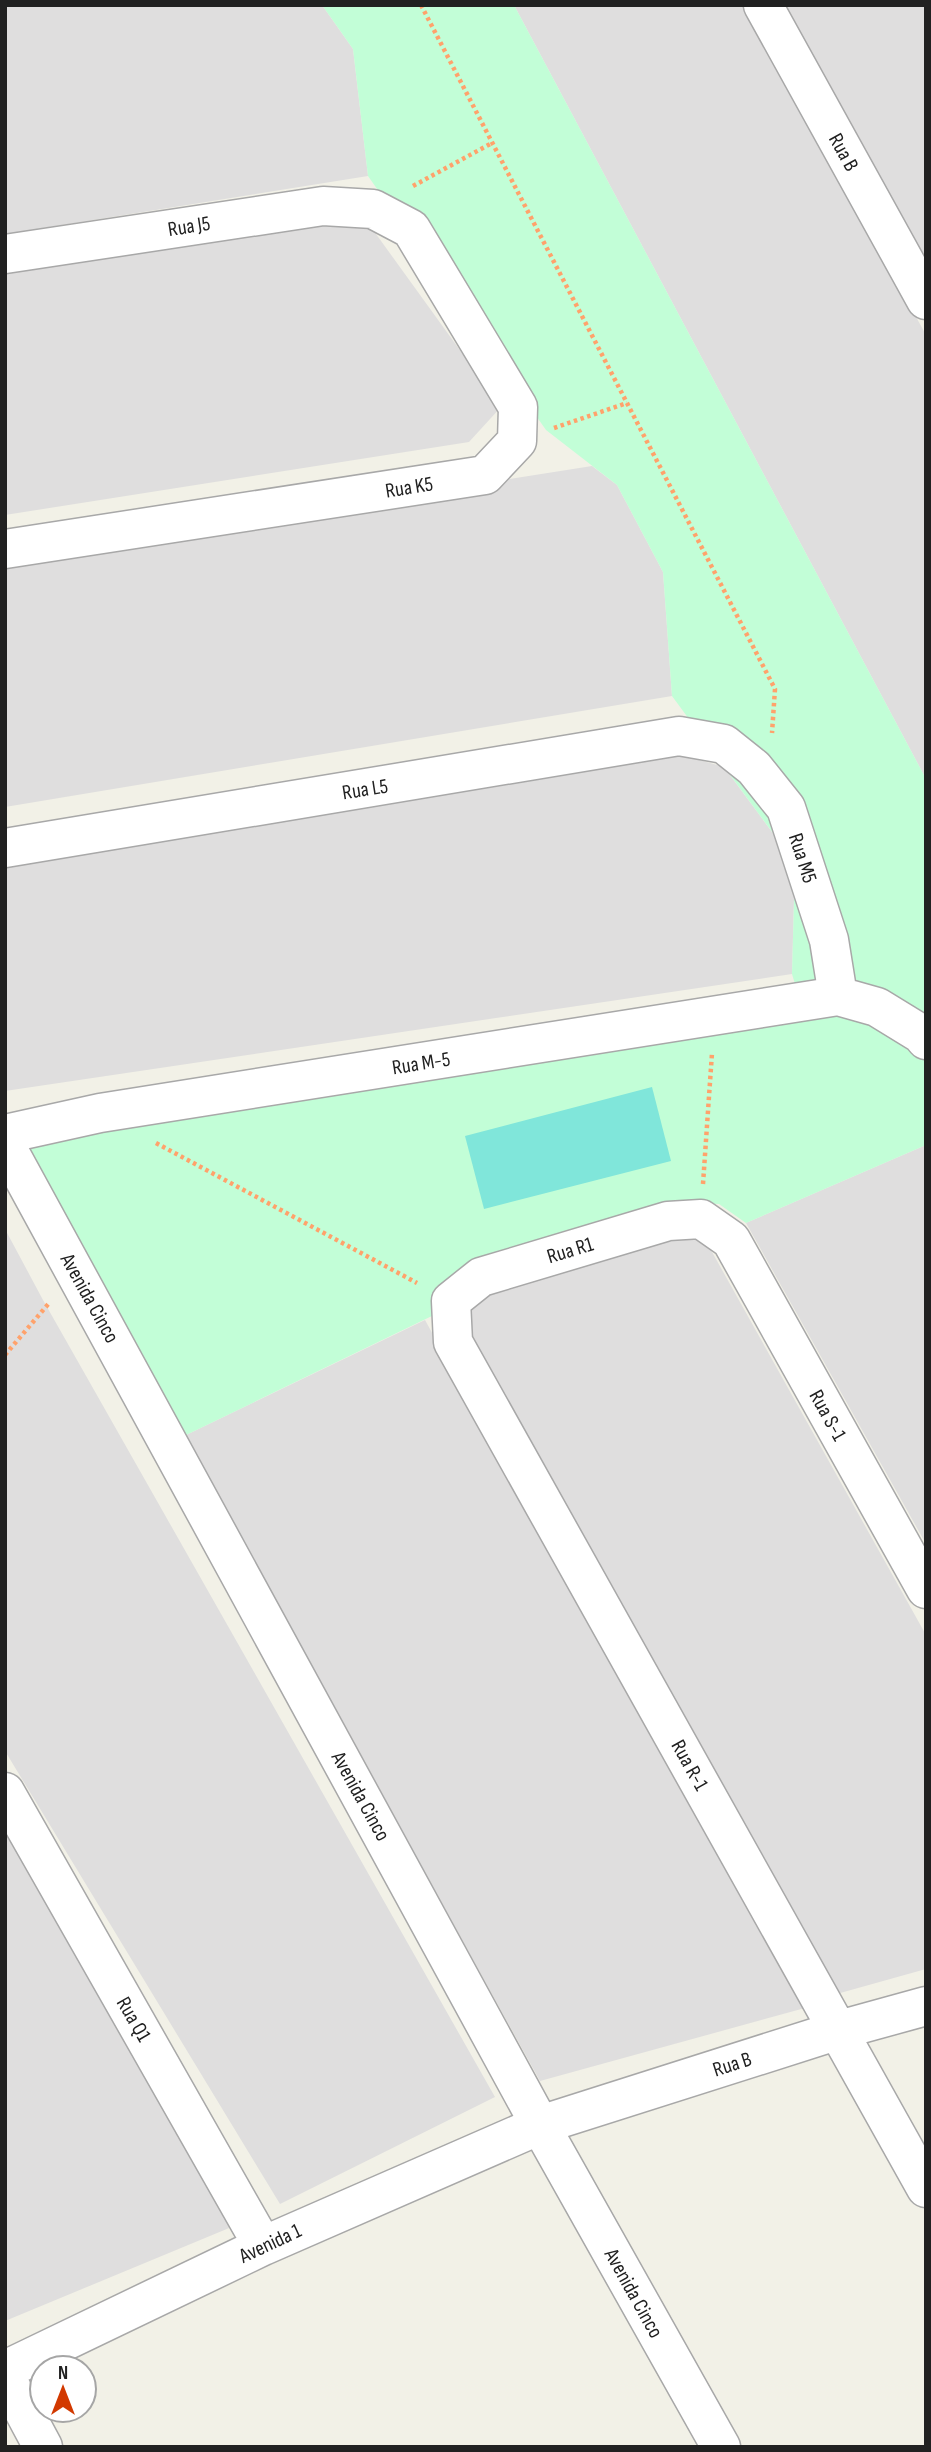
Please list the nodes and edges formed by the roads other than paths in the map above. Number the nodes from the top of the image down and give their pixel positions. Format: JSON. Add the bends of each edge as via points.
{"nodes":[{"id":1,"x":763,"y":5,"type":"edge"},
{"id":2,"x":5,"y":254,"type":"edge"},
{"id":3,"x":926,"y":300,"type":"edge"},
{"id":4,"x":517,"y":441,"type":"joint"},
{"id":5,"x":5,"y":549,"type":"edge"},
{"id":6,"x":724,"y":744,"type":"joint"},
{"id":7,"x":5,"y":848,"type":"edge"},
{"id":8,"x":838,"y":996,"type":"junction"},
{"id":9,"x":926,"y":1040,"type":"edge"},
{"id":10,"x":5,"y":1134,"type":"edge"},
{"id":11,"x":5,"y":1144,"type":"edge"},
{"id":12,"x":716,"y":1230,"type":"joint"},
{"id":13,"x":453,"y":1342,"type":"joint"},
{"id":14,"x":926,"y":1589,"type":"edge"},
{"id":15,"x":5,"y":1792,"type":"edge"},
{"id":16,"x":926,"y":2006,"type":"edge"},
{"id":17,"x":839,"y":2030,"type":"junction"},
{"id":18,"x":540,"y":2125,"type":"junction"},
{"id":19,"x":926,"y":2188,"type":"edge"},
{"id":20,"x":262,"y":2246,"type":"junction"},
{"id":21,"x":5,"y":2370,"type":"edge"},
{"id":22,"x":5,"y":2376,"type":"edge"},
{"id":23,"x":43,"y":2447,"type":"edge"},
{"id":24,"x":720,"y":2447,"type":"edge"}],
"edges":[{"from":1,"to":3,"type":"street","name":"Rua B"},
{"from":2,"to":4,"type":"street","name":"Rua J5","via":[[323,206],[373,209],[411,229],[518,407]]},
{"from":4,"to":5,"type":"street","name":"Rua K5","via":[[485,475]]},
{"from":6,"to":7,"type":"street","name":"Rua L5","via":[[678,736]]},
{"from":6,"to":8,"type":"street","name":"Rua M5","via":[[754,768],[786,808],[829,940]]},
{"from":8,"to":9,"type":"street","via":[[877,1007]]},
{"from":8,"to":10,"type":"street","name":"Rua M-5","via":[[100,1113]]},
{"from":11,"to":18,"type":"street","name":"Avenida Cinco"},
{"from":12,"to":13,"type":"street","name":"Rua R1","via":[[667,1221],[481,1277],[451,1301]]},
{"from":12,"to":14,"type":"street","name":"Rua S-1"},
{"from":13,"to":17,"type":"street","name":"Rua R-1"},
{"from":15,"to":20,"type":"street","name":"Rua Q1"},
{"from":16,"to":17,"type":"street","name":"Rua B"},
{"from":17,"to":18,"type":"street","name":"Rua B"},
{"from":17,"to":19,"type":"street","name":"Rua R-1"},
{"from":18,"to":20,"type":"street","name":"Avenida 1"},
{"from":18,"to":24,"type":"street","name":"Avenida Cinco"},
{"from":20,"to":21,"type":"street","name":"Avenida 1"},
{"from":22,"to":23,"type":"street"}]}
